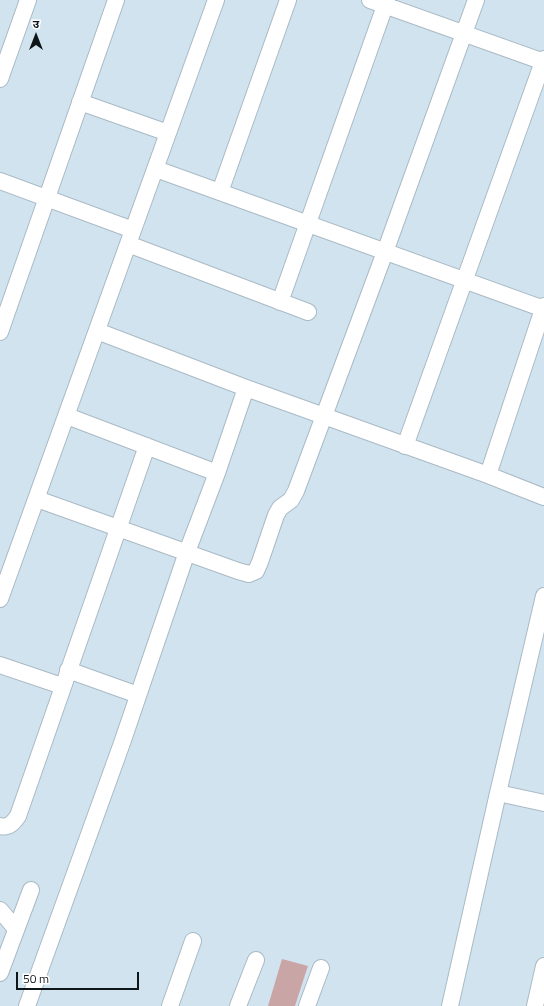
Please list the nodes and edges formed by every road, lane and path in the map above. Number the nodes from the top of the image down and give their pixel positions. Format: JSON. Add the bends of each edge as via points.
{"nodes":[{"id":1,"x":28,"y":0,"type":"edge"},
{"id":2,"x":116,"y":0,"type":"edge"},
{"id":3,"x":216,"y":0,"type":"edge"},
{"id":4,"x":288,"y":0,"type":"edge"},
{"id":5,"x":370,"y":0,"type":"edge"},
{"id":6,"x":476,"y":0,"type":"edge"},
{"id":7,"x":387,"y":3,"type":"edge"},
{"id":8,"x":464,"y":33,"type":"junction"},
{"id":9,"x":544,"y":61,"type":"edge"},
{"id":10,"x":0,"y":79,"type":"edge"},
{"id":11,"x":80,"y":102,"type":"junction"},
{"id":12,"x":168,"y":134,"type":"junction"},
{"id":13,"x":156,"y":169,"type":"junction"},
{"id":14,"x":0,"y":181,"type":"edge"},
{"id":15,"x":220,"y":192,"type":"junction"},
{"id":16,"x":47,"y":198,"type":"junction"},
{"id":17,"x":307,"y":224,"type":"junction"},
{"id":18,"x":131,"y":237,"type":"junction"},
{"id":19,"x":385,"y":252,"type":"junction"},
{"id":20,"x":464,"y":280,"type":"junction"},
{"id":21,"x":280,"y":302,"type":"junction"},
{"id":22,"x":544,"y":308,"type":"edge"},
{"id":23,"x":308,"y":312,"type":"dead end"},
{"id":24,"x":97,"y":331,"type":"junction"},
{"id":25,"x":0,"y":332,"type":"edge"},
{"id":26,"x":246,"y":388,"type":"junction"},
{"id":27,"x":67,"y":416,"type":"junction"},
{"id":28,"x":324,"y":416,"type":"junction"},
{"id":29,"x":146,"y":446,"type":"junction"},
{"id":30,"x":405,"y":446,"type":"junction"},
{"id":31,"x":217,"y":473,"type":"junction"},
{"id":32,"x":488,"y":475,"type":"junction"},
{"id":33,"x":544,"y":497,"type":"edge"},
{"id":34,"x":37,"y":499,"type":"junction"},
{"id":35,"x":117,"y":528,"type":"junction"},
{"id":36,"x":187,"y":552,"type":"junction"},
{"id":37,"x":544,"y":596,"type":"edge"},
{"id":38,"x":0,"y":599,"type":"edge"},
{"id":39,"x":0,"y":665,"type":"edge"},
{"id":40,"x":68,"y":670,"type":"junction"},
{"id":41,"x":62,"y":686,"type":"junction"},
{"id":42,"x":138,"y":695,"type":"junction"},
{"id":43,"x":498,"y":793,"type":"junction"},
{"id":44,"x":544,"y":804,"type":"edge"},
{"id":45,"x":0,"y":826,"type":"edge"},
{"id":46,"x":31,"y":890,"type":"dead end"},
{"id":47,"x":0,"y":903,"type":"edge"},
{"id":48,"x":0,"y":910,"type":"edge"},
{"id":49,"x":23,"y":911,"type":"junction"},
{"id":50,"x":16,"y":929,"type":"junction"},
{"id":51,"x":193,"y":941,"type":"dead end"},
{"id":52,"x":256,"y":960,"type":"dead end"},
{"id":53,"x":544,"y":966,"type":"edge"},
{"id":54,"x":321,"y":968,"type":"dead end"},
{"id":55,"x":0,"y":973,"type":"edge"},
{"id":56,"x":27,"y":1006,"type":"edge"},
{"id":57,"x":170,"y":1006,"type":"edge"},
{"id":58,"x":238,"y":1006,"type":"edge"},
{"id":59,"x":307,"y":1006,"type":"edge"},
{"id":60,"x":450,"y":1006,"type":"edge"},
{"id":61,"x":535,"y":1006,"type":"edge"}],
"edges":[{"from":1,"to":10,"type":"street"},
{"from":2,"to":11,"type":"street"},
{"from":3,"to":12,"type":"street"},
{"from":4,"to":15,"type":"street"},
{"from":5,"to":7,"type":"street"},
{"from":6,"to":8,"type":"street"},
{"from":7,"to":8,"type":"street"},
{"from":7,"to":17,"type":"street"},
{"from":8,"to":9,"type":"street"},
{"from":8,"to":19,"type":"street"},
{"from":9,"to":20,"type":"street"},
{"from":11,"to":12,"type":"street"},
{"from":11,"to":16,"type":"street"},
{"from":12,"to":13,"type":"street"},
{"from":13,"to":15,"type":"street"},
{"from":13,"to":18,"type":"street"},
{"from":14,"to":16,"type":"street"},
{"from":15,"to":17,"type":"street"},
{"from":16,"to":18,"type":"street"},
{"from":16,"to":25,"type":"street"},
{"from":17,"to":19,"type":"street"},
{"from":17,"to":21,"type":"street"},
{"from":18,"to":21,"type":"street"},
{"from":18,"to":24,"type":"street"},
{"from":19,"to":20,"type":"street"},
{"from":19,"to":28,"type":"street"},
{"from":20,"to":22,"type":"street"},
{"from":20,"to":30,"type":"street"},
{"from":21,"to":23,"type":"street"},
{"from":22,"to":32,"type":"street"},
{"from":24,"to":26,"type":"street"},
{"from":24,"to":27,"type":"street"},
{"from":26,"to":28,"type":"street"},
{"from":26,"to":31,"type":"street"},
{"from":27,"to":29,"type":"street"},
{"from":27,"to":34,"type":"street"},
{"from":28,"to":30,"type":"street"},
{"from":28,"to":36,"type":"street","via":[[296,491],[276,515],[256,571],[249,574],[238,572]]},
{"from":29,"to":31,"type":"street"},
{"from":29,"to":35,"type":"street"},
{"from":30,"to":32,"type":"street"},
{"from":31,"to":36,"type":"street"},
{"from":32,"to":33,"type":"street"},
{"from":34,"to":35,"type":"street"},
{"from":34,"to":38,"type":"street"},
{"from":35,"to":36,"type":"street"},
{"from":35,"to":40,"type":"street"},
{"from":36,"to":42,"type":"street"},
{"from":37,"to":43,"type":"street"},
{"from":39,"to":41,"type":"street"},
{"from":40,"to":41,"type":"street"},
{"from":40,"to":42,"type":"street"},
{"from":41,"to":45,"type":"street","via":[[18,816],[12,824]]},
{"from":42,"to":56,"type":"street"},
{"from":43,"to":44,"type":"street"},
{"from":43,"to":60,"type":"street"},
{"from":46,"to":49,"type":"street"},
{"from":47,"to":49,"type":"street"},
{"from":48,"to":50,"type":"street"},
{"from":49,"to":50,"type":"street"},
{"from":50,"to":55,"type":"street"},
{"from":51,"to":57,"type":"street"},
{"from":52,"to":58,"type":"street"},
{"from":53,"to":61,"type":"street"},
{"from":54,"to":59,"type":"street"}]}
